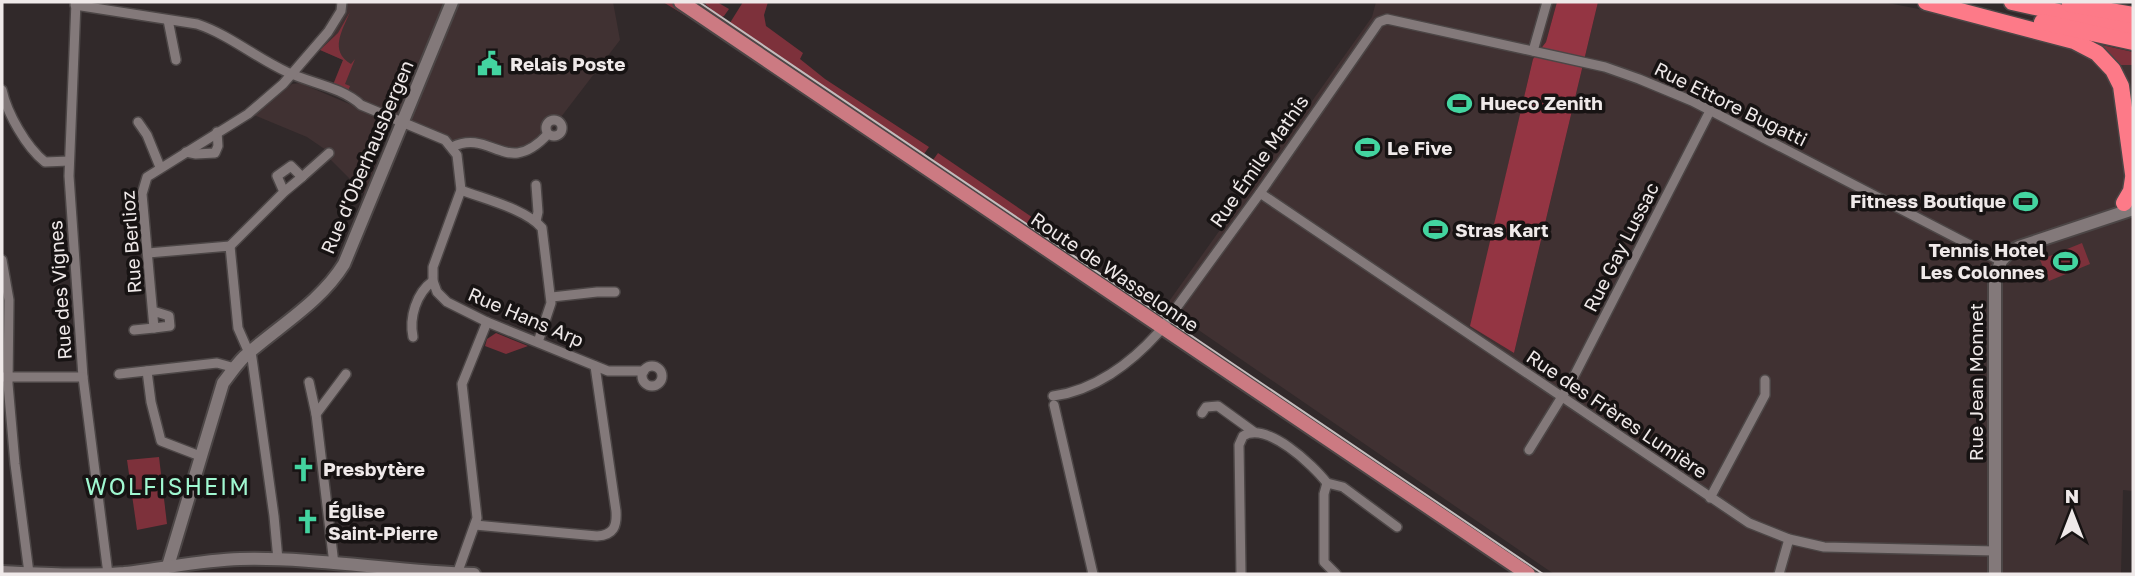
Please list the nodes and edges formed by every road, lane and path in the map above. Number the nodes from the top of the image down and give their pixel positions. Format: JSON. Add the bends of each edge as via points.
{"nodes":[{"id":1,"x":342,"y":2,"type":"edge"},
{"id":2,"x":452,"y":2,"type":"edge"},
{"id":3,"x":681,"y":2,"type":"edge"},
{"id":4,"x":1547,"y":2,"type":"edge"},
{"id":5,"x":1926,"y":2,"type":"edge"},
{"id":6,"x":1951,"y":2,"type":"edge"},
{"id":7,"x":2012,"y":2,"type":"edge"},
{"id":8,"x":2054,"y":2,"type":"edge"},
{"id":9,"x":76,"y":3,"type":"edge"},
{"id":10,"x":2133,"y":15,"type":"edge"},
{"id":11,"x":1387,"y":19,"type":"joint"},
{"id":12,"x":168,"y":20,"type":"junction"},
{"id":13,"x":2133,"y":28,"type":"edge"},
{"id":14,"x":2133,"y":42,"type":"edge"},
{"id":15,"x":1533,"y":51,"type":"junction"},
{"id":16,"x":176,"y":60,"type":"dead end"},
{"id":17,"x":289,"y":74,"type":"junction"},
{"id":18,"x":2,"y":90,"type":"edge"},
{"id":19,"x":1710,"y":111,"type":"junction"},
{"id":20,"x":138,"y":122,"type":"dead end"},
{"id":21,"x":403,"y":122,"type":"junction"},
{"id":22,"x":217,"y":132,"type":"junction"},
{"id":23,"x":548,"y":134,"type":"dead end"},
{"id":24,"x":452,"y":147,"type":"junction"},
{"id":25,"x":186,"y":152,"type":"junction"},
{"id":26,"x":329,"y":153,"type":"dead end"},
{"id":27,"x":69,"y":162,"type":"junction"},
{"id":28,"x":160,"y":167,"type":"junction"},
{"id":29,"x":2133,"y":176,"type":"edge"},
{"id":30,"x":302,"y":177,"type":"junction"},
{"id":31,"x":536,"y":186,"type":"dead end"},
{"id":32,"x":461,"y":190,"type":"junction"},
{"id":33,"x":284,"y":192,"type":"junction"},
{"id":34,"x":1260,"y":193,"type":"junction"},
{"id":35,"x":2130,"y":204,"type":"edge"},
{"id":36,"x":536,"y":221,"type":"junction"},
{"id":37,"x":230,"y":246,"type":"junction"},
{"id":38,"x":148,"y":253,"type":"junction"},
{"id":39,"x":2,"y":260,"type":"edge"},
{"id":40,"x":2001,"y":261,"type":"junction"},
{"id":41,"x":433,"y":281,"type":"junction"},
{"id":42,"x":615,"y":292,"type":"dead end"},
{"id":43,"x":551,"y":297,"type":"junction"},
{"id":44,"x":153,"y":311,"type":"junction"},
{"id":45,"x":487,"y":322,"type":"junction"},
{"id":46,"x":1163,"y":327,"type":"junction"},
{"id":47,"x":154,"y":328,"type":"junction"},
{"id":48,"x":134,"y":330,"type":"dead end"},
{"id":49,"x":413,"y":337,"type":"dead end"},
{"id":50,"x":538,"y":342,"type":"junction"},
{"id":51,"x":250,"y":352,"type":"junction"},
{"id":52,"x":596,"y":366,"type":"junction"},
{"id":53,"x":235,"y":368,"type":"junction"},
{"id":54,"x":148,"y":370,"type":"junction"},
{"id":55,"x":644,"y":371,"type":"dead end"},
{"id":56,"x":119,"y":374,"type":"dead end"},
{"id":57,"x":346,"y":374,"type":"dead end"},
{"id":58,"x":5,"y":377,"type":"edge"},
{"id":59,"x":83,"y":377,"type":"junction"},
{"id":60,"x":1765,"y":380,"type":"dead end"},
{"id":61,"x":309,"y":382,"type":"dead end"},
{"id":62,"x":1562,"y":398,"type":"junction"},
{"id":63,"x":1202,"y":413,"type":"dead end"},
{"id":64,"x":316,"y":414,"type":"junction"},
{"id":65,"x":1254,"y":432,"type":"junction"},
{"id":66,"x":1529,"y":450,"type":"dead end"},
{"id":67,"x":200,"y":456,"type":"junction"},
{"id":68,"x":1327,"y":483,"type":"junction"},
{"id":69,"x":1710,"y":498,"type":"junction"},
{"id":70,"x":475,"y":526,"type":"junction"},
{"id":71,"x":1397,"y":527,"type":"dead end"},
{"id":72,"x":1789,"y":539,"type":"junction"},
{"id":73,"x":1995,"y":551,"type":"junction"},
{"id":74,"x":278,"y":560,"type":"junction"},
{"id":75,"x":168,"y":566,"type":"junction"},
{"id":76,"x":341,"y":568,"type":"edge"},
{"id":77,"x":392,"y":571,"type":"edge"},
{"id":78,"x":2,"y":572,"type":"edge"},
{"id":79,"x":29,"y":573,"type":"edge"},
{"id":80,"x":100,"y":574,"type":"edge"},
{"id":81,"x":108,"y":574,"type":"edge"},
{"id":82,"x":123,"y":574,"type":"edge"},
{"id":83,"x":436,"y":574,"type":"edge"},
{"id":84,"x":457,"y":574,"type":"edge"},
{"id":85,"x":474,"y":574,"type":"edge"},
{"id":86,"x":1093,"y":574,"type":"edge"},
{"id":87,"x":1241,"y":574,"type":"edge"},
{"id":88,"x":1336,"y":574,"type":"edge"},
{"id":89,"x":1528,"y":574,"type":"edge"},
{"id":90,"x":1779,"y":574,"type":"edge"},
{"id":91,"x":1995,"y":574,"type":"edge"}],
"edges":[{"from":1,"to":17,"type":"street","name":"Rue Berlioz","via":[[328,32]]},
{"from":2,"to":21,"type":"main road","name":"Rue d'Oberhausbergen"},
{"from":3,"to":46,"type":"main road","name":"Route de Wasselonne"},
{"from":4,"to":15,"type":"street"},
{"from":5,"to":29,"type":"highway","via":[[2074,41],[2097,53],[2121,86]]},
{"from":6,"to":14,"type":"highway"},
{"from":7,"to":13,"type":"highway"},
{"from":8,"to":10,"type":"highway"},
{"from":9,"to":12,"type":"street"},
{"from":9,"to":27,"type":"street","name":"Rue des Vignes"},
{"from":11,"to":15,"type":"street","name":"Rue Ettore Bugatti"},
{"from":11,"to":34,"type":"street","name":"Rue Émile Mathis","via":[[1379,22]]},
{"from":12,"to":16,"type":"street"},
{"from":12,"to":17,"type":"street","via":[[213,29]]},
{"from":15,"to":19,"type":"street","name":"Rue Ettore Bugatti","via":[[1605,67]]},
{"from":17,"to":21,"type":"street"},
{"from":17,"to":22,"type":"street","name":"Rue Berlioz","via":[[248,114]]},
{"from":18,"to":27,"type":"street","via":[[5,105],[36,155],[44,162]]},
{"from":19,"to":40,"type":"street","name":"Rue Ettore Bugatti"},
{"from":19,"to":62,"type":"street","name":"Rue Gay Lussac"},
{"from":20,"to":28,"type":"street"},
{"from":21,"to":24,"type":"street"},
{"from":21,"to":51,"type":"main road","name":"Rue d'Oberhausbergen","via":[[335,279]]},
{"from":22,"to":25,"type":"street","name":"Rue Berlioz"},
{"from":22,"to":25,"type":"street","name":"Rue Berlioz","via":[[215,153]]},
{"from":23,"to":24,"type":"street","via":[[518,155],[476,142]]},
{"from":24,"to":32,"type":"street"},
{"from":25,"to":28,"type":"street","name":"Rue Berlioz"},
{"from":26,"to":30,"type":"street"},
{"from":27,"to":59,"type":"street","name":"Rue des Vignes"},
{"from":28,"to":38,"type":"street","name":"Rue Berlioz","via":[[146,177],[142,187]]},
{"from":29,"to":35,"type":"highway"},
{"from":30,"to":33,"type":"street"},
{"from":30,"to":33,"type":"street","via":[[291,166],[277,176]]},
{"from":31,"to":36,"type":"street"},
{"from":32,"to":36,"type":"street"},
{"from":32,"to":41,"type":"street","via":[[433,267]]},
{"from":33,"to":37,"type":"street"},
{"from":34,"to":46,"type":"street","name":"Rue Émile Mathis"},
{"from":34,"to":62,"type":"street","name":"Rue des Frères Lumière"},
{"from":35,"to":40,"type":"main road","via":[[2090,215],[2064,231],[2009,252]]},
{"from":36,"to":43,"type":"street","via":[[541,228]]},
{"from":37,"to":38,"type":"street"},
{"from":37,"to":51,"type":"street","via":[[238,328]]},
{"from":38,"to":44,"type":"street","name":"Rue Berlioz"},
{"from":39,"to":58,"type":"street","via":[[9,300]]},
{"from":40,"to":73,"type":"main road","name":"Rue Jean Monnet","via":[[1995,279]]},
{"from":41,"to":45,"type":"street","name":"Rue Hans Arp","via":[[447,302]]},
{"from":41,"to":49,"type":"street","via":[[422,293],[410,322]]},
{"from":42,"to":43,"type":"street"},
{"from":43,"to":50,"type":"street"},
{"from":44,"to":47,"type":"street","name":"Rue Berlioz"},
{"from":44,"to":47,"type":"street","name":"Rue Berlioz","via":[[169,316],[170,326]]},
{"from":45,"to":50,"type":"street","name":"Rue Hans Arp"},
{"from":45,"to":70,"type":"street","via":[[462,384]]},
{"from":46,"to":86,"type":"street","name":"Rue Émile Mathis","via":[[1140,352],[1085,389],[1054,401]]},
{"from":46,"to":89,"type":"main road","name":"Route de Wasselonne"},
{"from":47,"to":48,"type":"street"},
{"from":50,"to":52,"type":"street","name":"Rue Hans Arp"},
{"from":51,"to":53,"type":"main road","name":"Rue d'Oberhausbergen"},
{"from":51,"to":74,"type":"street"},
{"from":52,"to":55,"type":"street","name":"Rue Hans Arp","via":[[608,372]]},
{"from":52,"to":70,"type":"street","via":[[616,511],[613,531],[597,536]]},
{"from":53,"to":54,"type":"street","via":[[217,363]]},
{"from":53,"to":67,"type":"main road","name":"Rue d'Oberhausbergen","via":[[223,383]]},
{"from":54,"to":56,"type":"street"},
{"from":54,"to":67,"type":"street","via":[[161,441]]},
{"from":57,"to":64,"type":"street"},
{"from":58,"to":59,"type":"street"},
{"from":58,"to":79,"type":"street"},
{"from":59,"to":81,"type":"street","name":"Rue des Vignes"},
{"from":60,"to":69,"type":"street","via":[[1765,395]]},
{"from":61,"to":64,"type":"street"},
{"from":62,"to":66,"type":"street","name":"Rue Gay Lussac"},
{"from":62,"to":69,"type":"street","name":"Rue des Frères Lumière"},
{"from":63,"to":65,"type":"street","via":[[1206,407],[1218,407]]},
{"from":64,"to":76,"type":"street"},
{"from":65,"to":68,"type":"street","via":[[1266,434],[1313,466]]},
{"from":65,"to":87,"type":"street","via":[[1243,436],[1239,445]]},
{"from":67,"to":75,"type":"main road","name":"Rue d'Oberhausbergen"},
{"from":68,"to":71,"type":"street","via":[[1343,487]]},
{"from":68,"to":88,"type":"street","via":[[1324,562]]},
{"from":69,"to":72,"type":"street","name":"Rue des Frères Lumière","via":[[1749,523]]},
{"from":70,"to":84,"type":"street"},
{"from":72,"to":73,"type":"street","name":"Rue des Frères Lumière","via":[[1848,550]]},
{"from":72,"to":90,"type":"street"},
{"from":73,"to":91,"type":"main road","name":"Rue Jean Monnet"},
{"from":74,"to":75,"type":"main road"},
{"from":74,"to":76,"type":"main road"},
{"from":75,"to":82,"type":"main road"},
{"from":76,"to":77,"type":"main road"},
{"from":77,"to":83,"type":"main road"},
{"from":78,"to":79,"type":"main road"},
{"from":79,"to":80,"type":"main road"},
{"from":80,"to":81,"type":"main road"},
{"from":81,"to":82,"type":"main road"},
{"from":83,"to":84,"type":"main road"},
{"from":84,"to":85,"type":"main road"}]}
